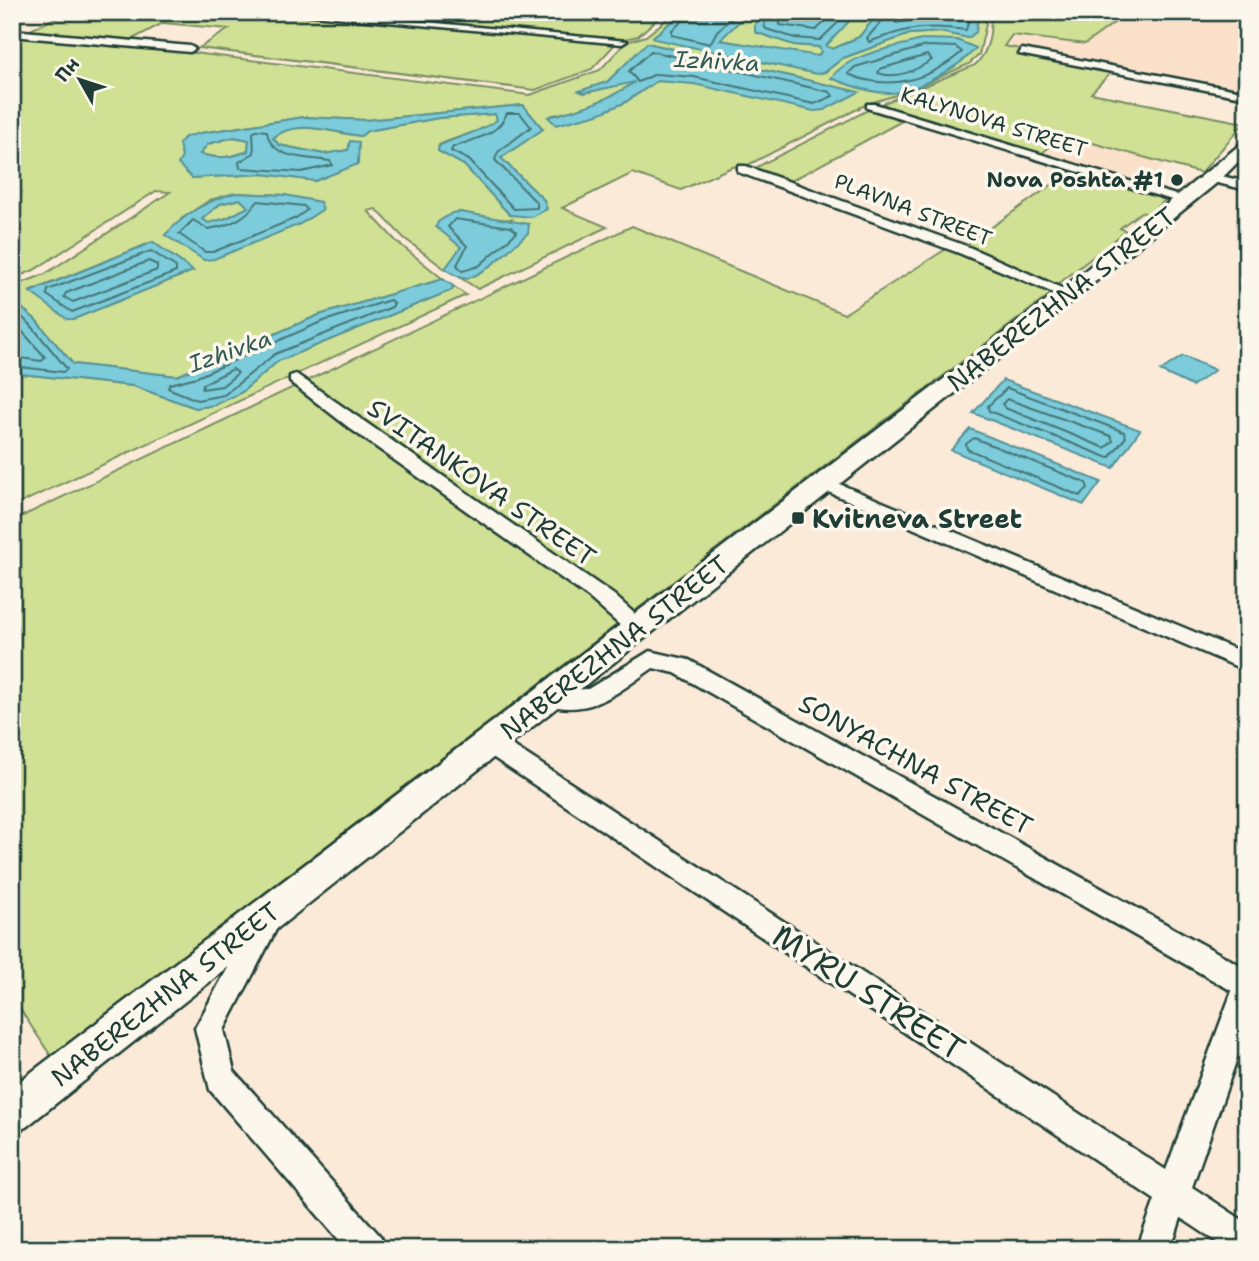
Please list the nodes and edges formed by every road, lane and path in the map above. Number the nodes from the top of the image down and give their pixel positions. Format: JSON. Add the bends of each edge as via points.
{"nodes":[{"id":1,"x":285,"y":12,"type":"edge"},
{"id":2,"x":12,"y":33,"type":"edge"},
{"id":3,"x":622,"y":41,"type":"dead end"},
{"id":4,"x":190,"y":49,"type":"dead end"},
{"id":5,"x":1022,"y":52,"type":"dead end"},
{"id":6,"x":1247,"y":95,"type":"edge"},
{"id":7,"x":871,"y":106,"type":"dead end"},
{"id":8,"x":1247,"y":144,"type":"edge"},
{"id":9,"x":742,"y":169,"type":"dead end"},
{"id":10,"x":1213,"y":178,"type":"junction"},
{"id":11,"x":1247,"y":186,"type":"edge"},
{"id":12,"x":1186,"y":200,"type":"junction"},
{"id":13,"x":1068,"y":294,"type":"junction"},
{"id":14,"x":296,"y":379,"type":"dead end"},
{"id":15,"x":825,"y":484,"type":"junction"},
{"id":16,"x":638,"y":629,"type":"junction"},
{"id":17,"x":1247,"y":663,"type":"edge"},
{"id":18,"x":550,"y":697,"type":"junction"},
{"id":19,"x":490,"y":743,"type":"junction"},
{"id":20,"x":274,"y":910,"type":"junction"},
{"id":21,"x":1247,"y":986,"type":"edge"},
{"id":22,"x":12,"y":1112,"type":"edge"},
{"id":23,"x":1175,"y":1193,"type":"junction"},
{"id":24,"x":1247,"y":1242,"type":"edge"},
{"id":25,"x":369,"y":1249,"type":"edge"},
{"id":26,"x":1154,"y":1249,"type":"edge"}],
"edges":[{"from":1,"to":3,"type":"street"},
{"from":2,"to":4,"type":"street"},
{"from":5,"to":6,"type":"street"},
{"from":7,"to":12,"type":"street","name":"KALYNOVA STREET"},
{"from":8,"to":10,"type":"street","name":"NABEREZHNA STREET"},
{"from":9,"to":13,"type":"street","name":"PLAVNA STREET","via":[[964,250]]},
{"from":10,"to":11,"type":"street"},
{"from":10,"to":12,"type":"street","name":"NABEREZHNA STREET"},
{"from":12,"to":13,"type":"street","name":"NABEREZHNA STREET"},
{"from":13,"to":15,"type":"street","name":"NABEREZHNA STREET"},
{"from":14,"to":16,"type":"street","name":"SVITANKOVA STREET","via":[[360,431],[430,474],[601,595]]},
{"from":15,"to":16,"type":"street","name":"NABEREZHNA STREET"},
{"from":15,"to":17,"type":"street"},
{"from":16,"to":18,"type":"street","name":"NABEREZHNA STREET"},
{"from":18,"to":19,"type":"street","name":"NABEREZHNA STREET"},
{"from":18,"to":21,"type":"street","name":"SONYACHNA STREET","via":[[592,698],[650,659],[681,666]]},
{"from":19,"to":20,"type":"street","name":"NABEREZHNA STREET"},
{"from":19,"to":23,"type":"street","name":"MYRU STREET"},
{"from":20,"to":22,"type":"street","name":"NABEREZHNA STREET"},
{"from":20,"to":25,"type":"street","via":[[209,1028],[220,1079]]},
{"from":21,"to":23,"type":"street"},
{"from":23,"to":24,"type":"street","name":"MYRU STREET"},
{"from":23,"to":26,"type":"street"}]}
